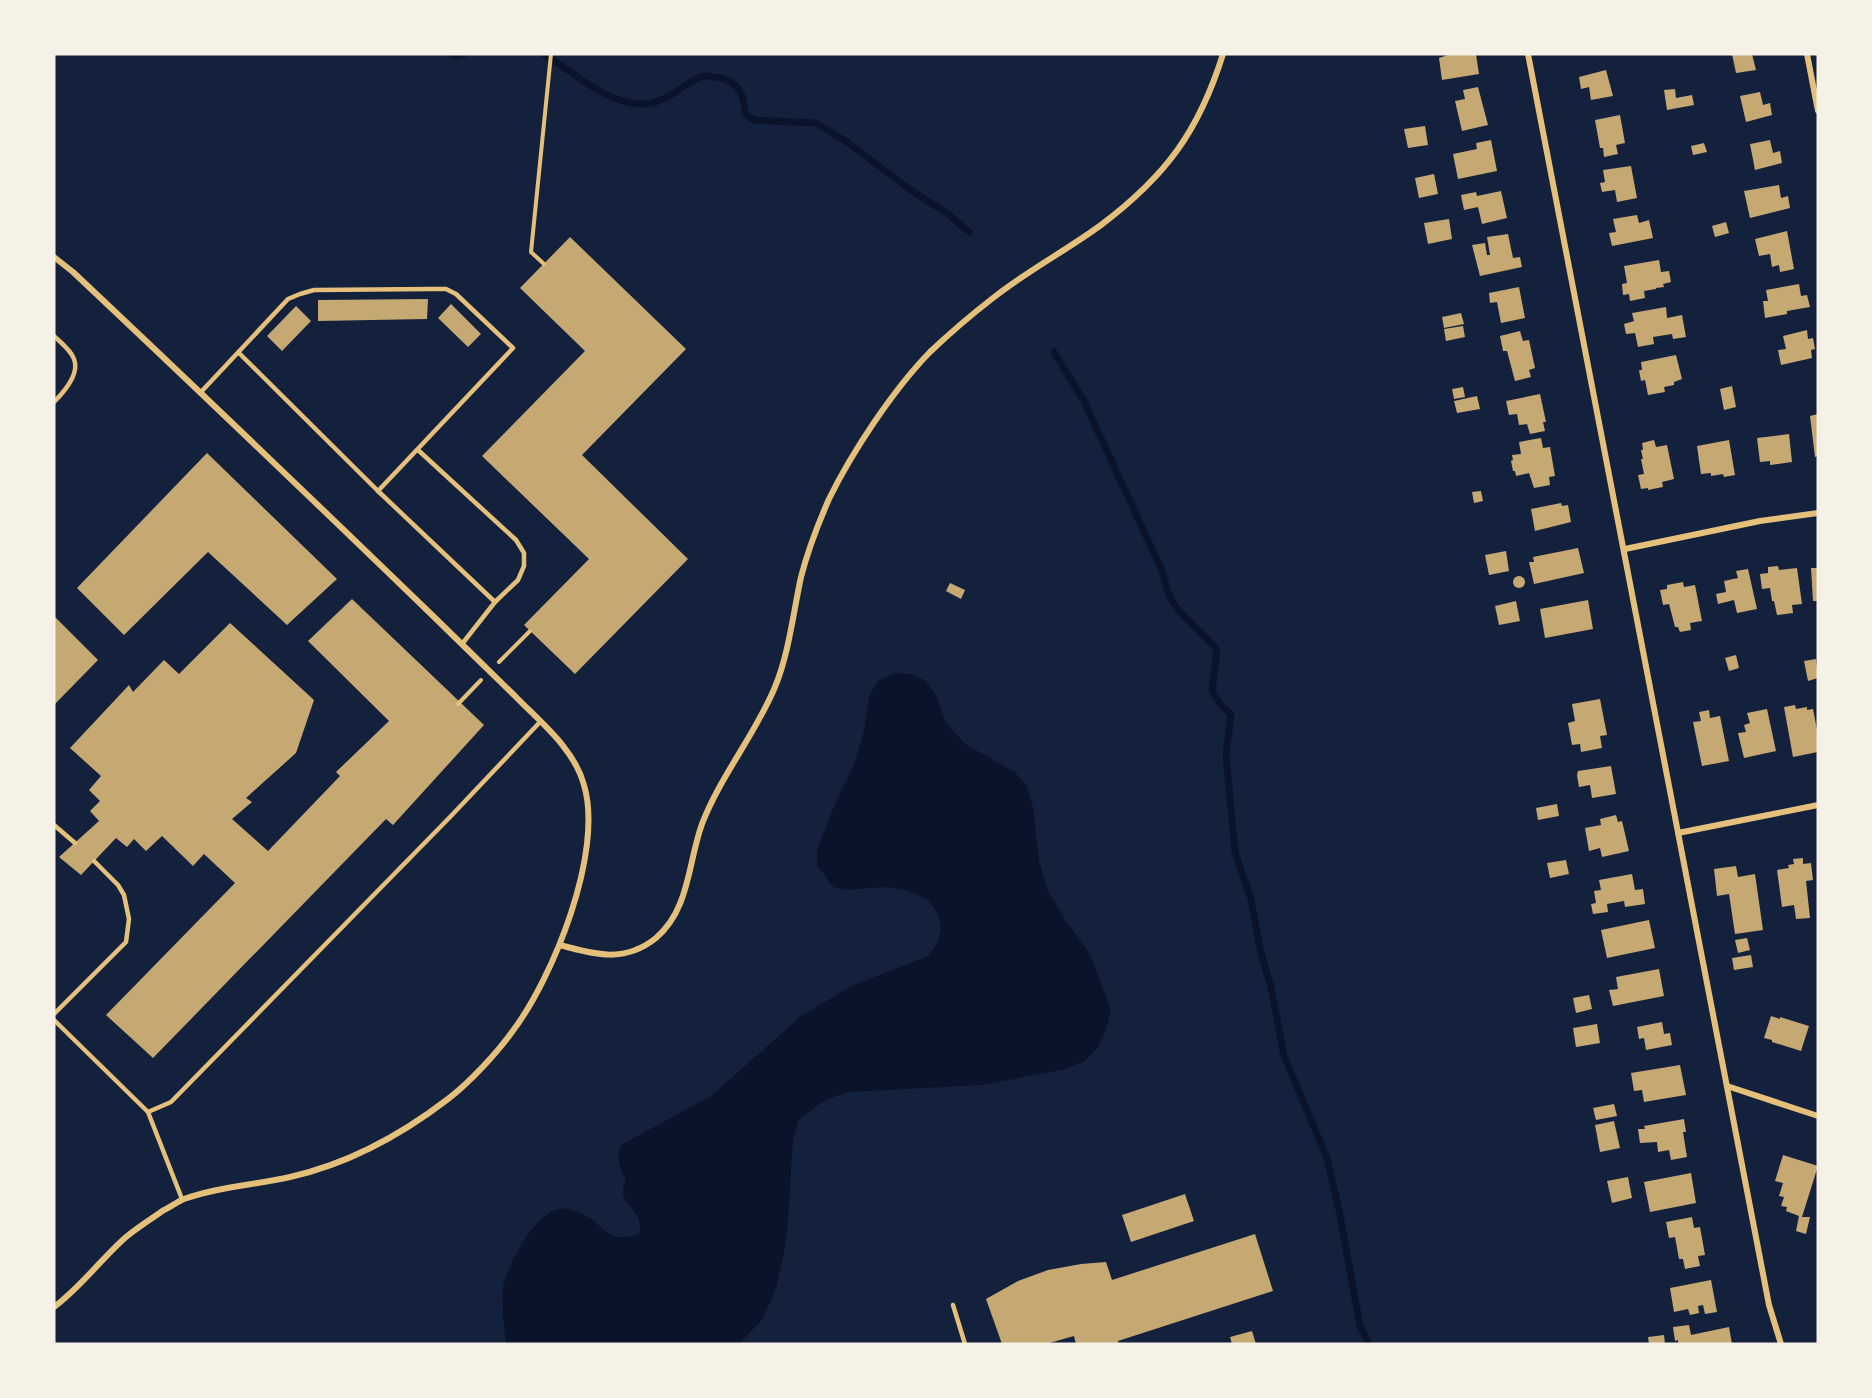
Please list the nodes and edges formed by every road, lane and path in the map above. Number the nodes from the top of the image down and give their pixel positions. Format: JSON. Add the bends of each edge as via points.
{"nodes":[{"id":1,"x":551,"y":54,"type":"edge"},
{"id":2,"x":1224,"y":54,"type":"edge"},
{"id":3,"x":1528,"y":54,"type":"edge"},
{"id":4,"x":1807,"y":54,"type":"edge"},
{"id":5,"x":1818,"y":111,"type":"edge"},
{"id":6,"x":54,"y":257,"type":"edge"},
{"id":7,"x":544,"y":264,"type":"dead end"},
{"id":8,"x":54,"y":336,"type":"edge"},
{"id":9,"x":239,"y":353,"type":"junction"},
{"id":10,"x":201,"y":392,"type":"junction"},
{"id":11,"x":54,"y":402,"type":"edge"},
{"id":12,"x":418,"y":450,"type":"junction"},
{"id":13,"x":378,"y":491,"type":"junction"},
{"id":14,"x":1818,"y":513,"type":"edge"},
{"id":15,"x":1624,"y":549,"type":"junction"},
{"id":16,"x":495,"y":602,"type":"junction"},
{"id":17,"x":462,"y":644,"type":"junction"},
{"id":18,"x":540,"y":722,"type":"junction"},
{"id":19,"x":1818,"y":805,"type":"edge"},
{"id":20,"x":54,"y":825,"type":"edge"},
{"id":21,"x":1678,"y":833,"type":"junction"},
{"id":22,"x":75,"y":843,"type":"dead end"},
{"id":23,"x":94,"y":861,"type":"dead end"},
{"id":24,"x":560,"y":945,"type":"junction"},
{"id":25,"x":54,"y":1014,"type":"edge"},
{"id":26,"x":54,"y":1020,"type":"edge"},
{"id":27,"x":1727,"y":1086,"type":"junction"},
{"id":28,"x":148,"y":1112,"type":"junction"},
{"id":29,"x":1818,"y":1116,"type":"edge"},
{"id":30,"x":182,"y":1199,"type":"junction"},
{"id":31,"x":953,"y":1305,"type":"dead end"},
{"id":32,"x":54,"y":1307,"type":"edge"},
{"id":33,"x":965,"y":1344,"type":"edge"},
{"id":34,"x":1781,"y":1344,"type":"edge"}],
"edges":[{"from":1,"to":7,"type":"path","via":[[531,252]]},
{"from":2,"to":24,"type":"street","via":[[1200,116],[1160,173],[1101,225],[996,295],[958,326],[928,354],[856,452],[818,524],[775,686],[702,825],[684,895],[672,918],[657,937],[635,951],[594,955]]},
{"from":3,"to":15,"type":"street"},
{"from":4,"to":5,"type":"street"},
{"from":6,"to":10,"type":"street"},
{"from":8,"to":11,"type":"lane","via":[[74,357],[75,367],[71,381]]},
{"from":9,"to":10,"type":"lane"},
{"from":9,"to":12,"type":"lane","via":[[288,299],[314,290],[432,289],[456,294],[513,348]]},
{"from":9,"to":13,"type":"lane"},
{"from":10,"to":17,"type":"street"},
{"from":12,"to":13,"type":"lane"},
{"from":12,"to":16,"type":"lane","via":[[516,540],[524,553],[518,580]]},
{"from":13,"to":16,"type":"lane"},
{"from":14,"to":15,"type":"street"},
{"from":15,"to":21,"type":"street"},
{"from":16,"to":17,"type":"lane"},
{"from":17,"to":18,"type":"street"},
{"from":18,"to":24,"type":"street","via":[[576,764],[588,809],[582,872]]},
{"from":18,"to":28,"type":"lane","via":[[171,1102]]},
{"from":19,"to":21,"type":"street"},
{"from":20,"to":22,"type":"lane"},
{"from":21,"to":27,"type":"street"},
{"from":23,"to":25,"type":"lane","via":[[124,896],[129,919],[126,942]]},
{"from":24,"to":30,"type":"street","via":[[513,1031],[451,1096],[408,1127],[327,1167]]},
{"from":26,"to":28,"type":"lane"},
{"from":27,"to":29,"type":"street"},
{"from":27,"to":34,"type":"street","via":[[1769,1305]]},
{"from":28,"to":30,"type":"lane"},
{"from":30,"to":32,"type":"street","via":[[124,1238]]},
{"from":31,"to":33,"type":"lane"}]}
